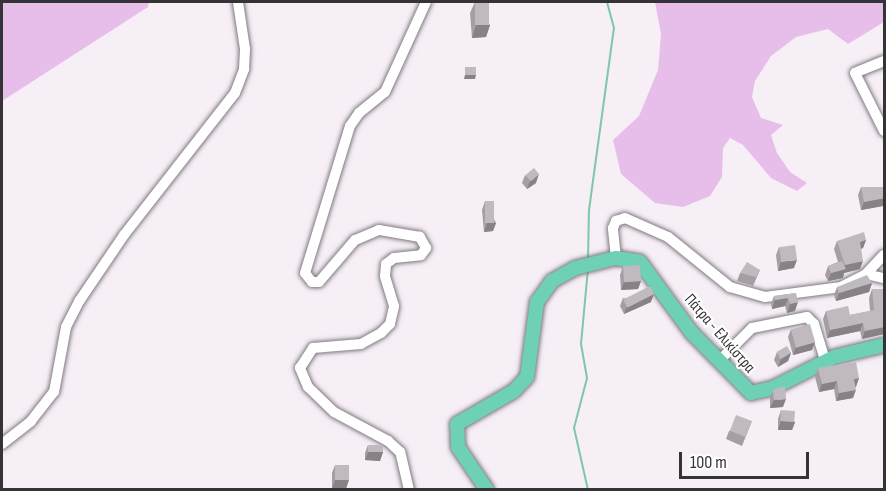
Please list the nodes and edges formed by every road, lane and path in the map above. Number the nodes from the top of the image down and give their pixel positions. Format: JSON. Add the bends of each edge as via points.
{"nodes":[{"id":1,"x":238,"y":2,"type":"edge"},
{"id":2,"x":426,"y":2,"type":"edge"},
{"id":3,"x":885,"y":61,"type":"edge"},
{"id":4,"x":885,"y":131,"type":"edge"},
{"id":5,"x":885,"y":255,"type":"edge"},
{"id":6,"x":616,"y":258,"type":"junction"},
{"id":7,"x":866,"y":274,"type":"junction"},
{"id":8,"x":885,"y":278,"type":"edge"},
{"id":9,"x":885,"y":345,"type":"edge"},
{"id":10,"x":825,"y":361,"type":"junction"},
{"id":11,"x":718,"y":362,"type":"junction"},
{"id":12,"x":2,"y":444,"type":"edge"},
{"id":13,"x":410,"y":489,"type":"edge"},
{"id":14,"x":488,"y":489,"type":"edge"}],
"edges":[{"from":1,"to":12,"type":"street","via":[[244,69],[235,93],[124,236],[80,300],[66,327],[54,392],[31,421]]},
{"from":2,"to":13,"type":"street","via":[[385,93],[359,113],[350,126],[305,273],[312,282],[319,282],[355,240],[380,230],[420,237],[426,248],[421,255],[394,258],[386,264],[385,276],[394,306],[390,324],[381,333],[361,344],[313,348],[300,368],[308,387],[334,412],[388,441],[400,452]]},
{"from":3,"to":4,"type":"street","via":[[855,73]]},
{"from":5,"to":7,"type":"street"},
{"from":6,"to":7,"type":"street","via":[[614,228],[618,219],[625,218],[668,237],[730,287],[756,297],[822,291]]},
{"from":6,"to":11,"type":"main road","name":"Πάτρα - Ελικίστρα","via":[[635,260],[645,266],[678,316]]},
{"from":6,"to":14,"type":"main road","name":"Πάτρα - Ελικίστρα","via":[[574,268],[552,281],[537,302],[527,377],[514,391],[457,424],[458,447]]},
{"from":7,"to":8,"type":"street"},
{"from":9,"to":10,"type":"main road","name":"Πάτρα - Ελικίστρα"},
{"from":10,"to":11,"type":"main road","name":"Πάτρα - Ελικίστρα","via":[[757,393],[746,390]]},
{"from":10,"to":11,"type":"street","via":[[814,324],[807,317],[752,328]]}]}
